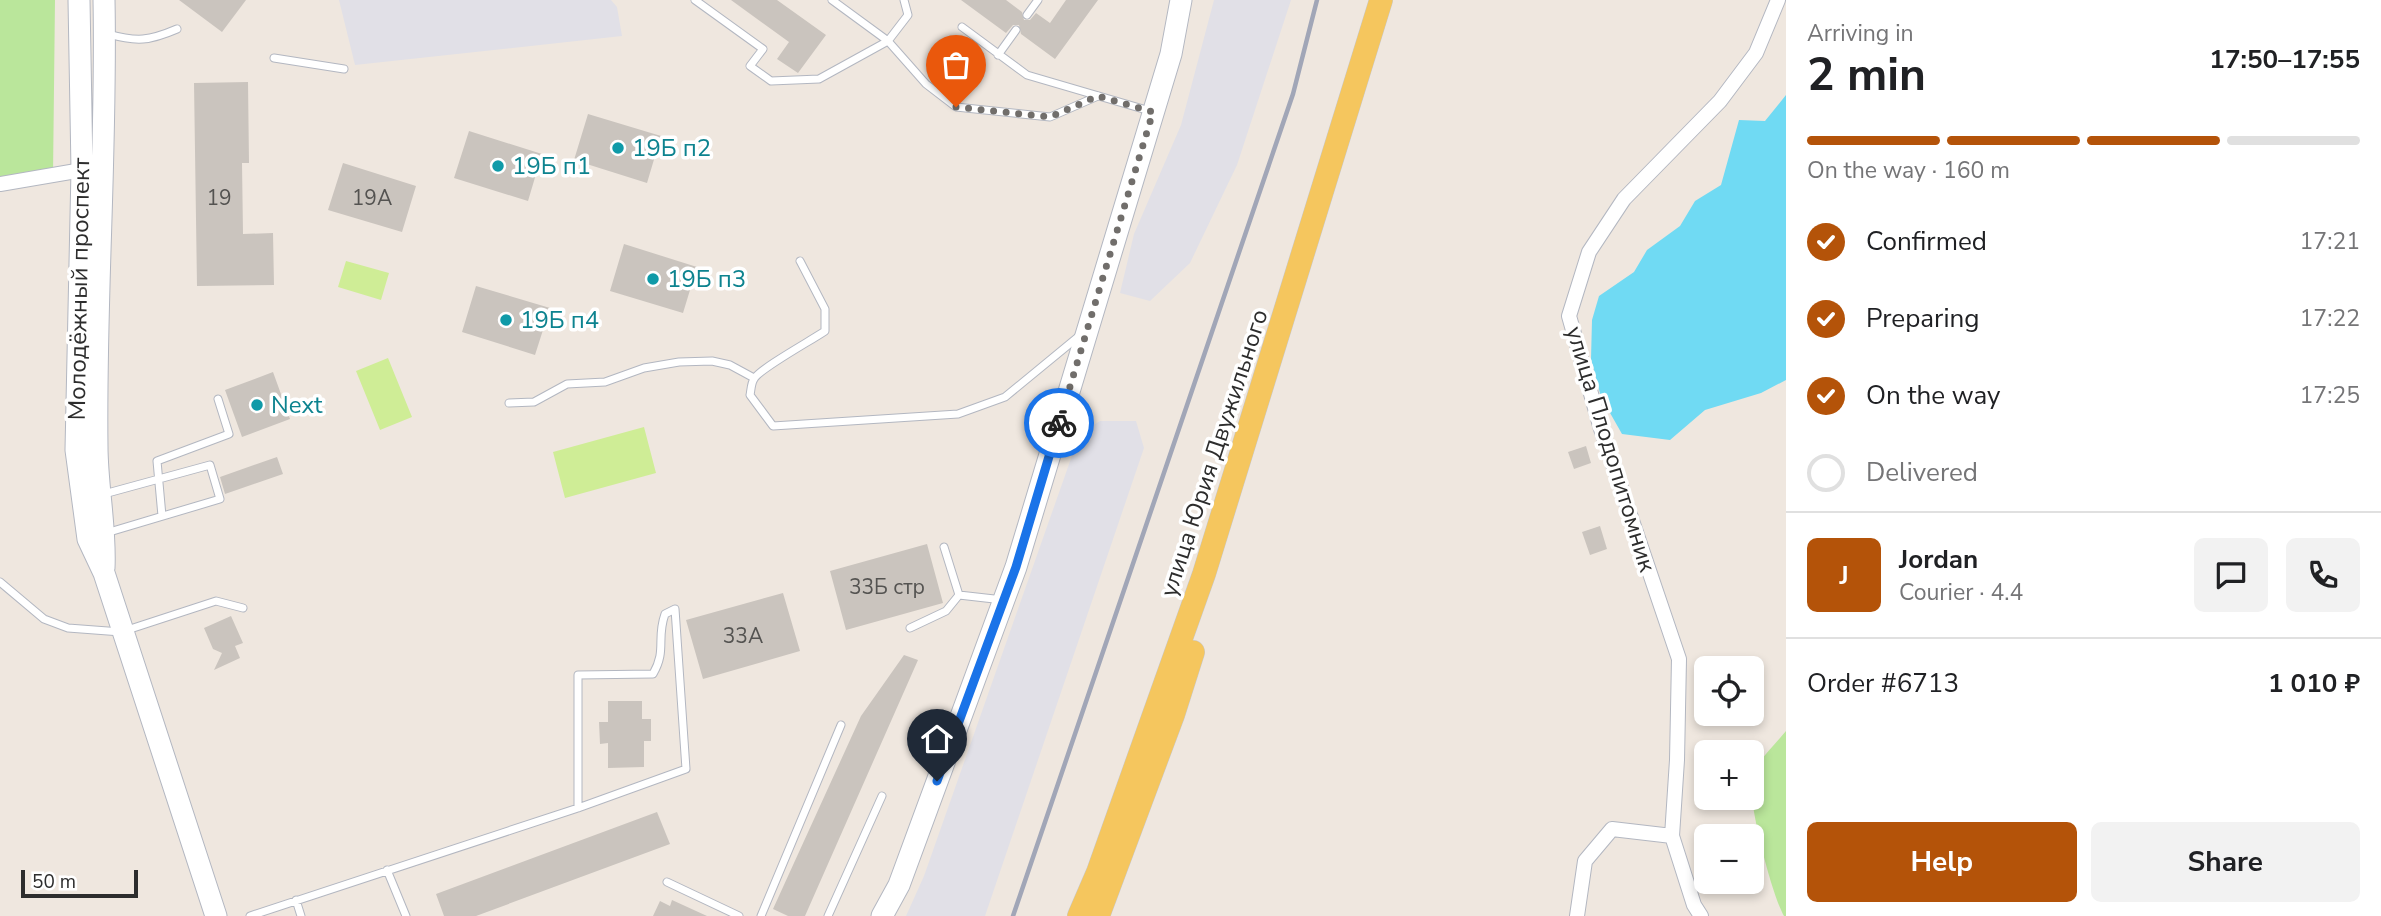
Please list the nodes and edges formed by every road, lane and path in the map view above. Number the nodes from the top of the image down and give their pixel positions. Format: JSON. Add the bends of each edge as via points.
{"nodes":[{"id":1,"x":79,"y":0,"type":"edge"},
{"id":2,"x":104,"y":0,"type":"edge"},
{"id":3,"x":695,"y":0,"type":"edge"},
{"id":4,"x":832,"y":0,"type":"edge"},
{"id":5,"x":904,"y":0,"type":"edge"},
{"id":6,"x":1038,"y":0,"type":"edge"},
{"id":7,"x":1181,"y":0,"type":"edge"},
{"id":8,"x":1381,"y":0,"type":"edge"},
{"id":9,"x":1398,"y":0,"type":"edge"},
{"id":10,"x":1777,"y":0,"type":"edge"},
{"id":11,"x":1027,"y":15,"type":"dead end"},
{"id":12,"x":962,"y":27,"type":"dead end"},
{"id":13,"x":177,"y":29,"type":"dead end"},
{"id":14,"x":1016,"y":30,"type":"dead end"},
{"id":15,"x":104,"y":33,"type":"junction"},
{"id":16,"x":888,"y":41,"type":"junction"},
{"id":17,"x":998,"y":55,"type":"junction"},
{"id":18,"x":274,"y":58,"type":"dead end"},
{"id":19,"x":344,"y":69,"type":"dead end"},
{"id":20,"x":1098,"y":96,"type":"junction"},
{"id":21,"x":1153,"y":112,"type":"junction"},
{"id":22,"x":82,"y":170,"type":"junction"},
{"id":23,"x":0,"y":184,"type":"edge"},
{"id":24,"x":800,"y":261,"type":"dead end"},
{"id":25,"x":1087,"y":330,"type":"junction"},
{"id":26,"x":754,"y":378,"type":"junction"},
{"id":27,"x":218,"y":399,"type":"dead end"},
{"id":28,"x":509,"y":403,"type":"dead end"},
{"id":29,"x":160,"y":480,"type":"junction"},
{"id":30,"x":100,"y":496,"type":"junction"},
{"id":31,"x":162,"y":516,"type":"junction"},
{"id":32,"x":105,"y":534,"type":"junction"},
{"id":33,"x":944,"y":547,"type":"dead end"},
{"id":34,"x":104,"y":573,"type":"junction"},
{"id":35,"x":0,"y":582,"type":"edge"},
{"id":36,"x":959,"y":595,"type":"junction"},
{"id":37,"x":1004,"y":600,"type":"junction"},
{"id":38,"x":243,"y":608,"type":"dead end"},
{"id":39,"x":910,"y":628,"type":"dead end"},
{"id":40,"x":121,"y":632,"type":"junction"},
{"id":41,"x":841,"y":725,"type":"dead end"},
{"id":42,"x":883,"y":796,"type":"dead end"},
{"id":43,"x":578,"y":808,"type":"junction"},
{"id":44,"x":1672,"y":836,"type":"junction"},
{"id":45,"x":387,"y":870,"type":"junction"},
{"id":46,"x":667,"y":882,"type":"dead end"},
{"id":47,"x":296,"y":900,"type":"junction"},
{"id":48,"x":216,"y":916,"type":"edge"},
{"id":49,"x":250,"y":916,"type":"edge"},
{"id":50,"x":301,"y":916,"type":"edge"},
{"id":51,"x":406,"y":916,"type":"edge"},
{"id":52,"x":739,"y":916,"type":"edge"},
{"id":53,"x":761,"y":916,"type":"edge"},
{"id":54,"x":828,"y":916,"type":"edge"},
{"id":55,"x":882,"y":916,"type":"edge"},
{"id":56,"x":1079,"y":916,"type":"edge"},
{"id":57,"x":1098,"y":916,"type":"edge"},
{"id":58,"x":1577,"y":916,"type":"edge"},
{"id":59,"x":1701,"y":916,"type":"edge"}],
"edges":[{"from":1,"to":22,"type":"main road","name":"Молодёжный проспект"},
{"from":2,"to":15,"type":"main road","name":"Молодёжный проспект"},
{"from":3,"to":16,"type":"lane","via":[[763,49],[750,66],[771,81],[819,79]]},
{"from":4,"to":16,"type":"lane"},
{"from":5,"to":16,"type":"lane","via":[[908,15]]},
{"from":6,"to":11,"type":"lane"},
{"from":7,"to":21,"type":"main road"},
{"from":8,"to":56,"type":"main road","name":"улица Юрия Двужильного","via":[[1205,574]]},
{"from":9,"to":57,"type":"main road","name":"улица Юрия Двужильного","via":[[1173,715]]},
{"from":10,"to":44,"type":"street","name":"улица Плодопитомник","via":[[1756,53],[1720,101],[1624,199],[1588,252],[1569,316],[1601,429],[1679,659]]},
{"from":12,"to":17,"type":"lane"},
{"from":13,"to":15,"type":"lane","via":[[135,41]]},
{"from":14,"to":17,"type":"lane"},
{"from":15,"to":30,"type":"main road","name":"Молодёжный проспект"},
{"from":16,"to":20,"type":"lane","via":[[926,84],[956,107],[1050,117]]},
{"from":17,"to":20,"type":"lane","via":[[1027,75]]},
{"from":18,"to":19,"type":"lane"},
{"from":20,"to":21,"type":"lane"},
{"from":21,"to":25,"type":"main road"},
{"from":22,"to":23,"type":"street"},
{"from":22,"to":34,"type":"main road","name":"Молодёжный проспект","via":[[76,450],[88,539]]},
{"from":24,"to":26,"type":"lane","via":[[825,309],[825,331]]},
{"from":25,"to":26,"type":"lane","via":[[1005,397],[958,414],[773,426],[750,396]]},
{"from":25,"to":37,"type":"main road"},
{"from":26,"to":28,"type":"lane","via":[[712,361],[679,362],[605,382],[567,384],[534,402]]},
{"from":27,"to":29,"type":"lane","via":[[229,434],[158,461]]},
{"from":29,"to":30,"type":"lane"},
{"from":29,"to":31,"type":"lane"},
{"from":29,"to":31,"type":"lane","via":[[210,465],[220,499]]},
{"from":30,"to":32,"type":"main road","name":"Молодёжный проспект"},
{"from":31,"to":32,"type":"lane"},
{"from":32,"to":34,"type":"main road","name":"Молодёжный проспект"},
{"from":33,"to":36,"type":"lane"},
{"from":34,"to":40,"type":"main road","name":"Молодёжный проспект"},
{"from":35,"to":40,"type":"lane","via":[[44,619],[68,628]]},
{"from":36,"to":37,"type":"lane"},
{"from":36,"to":39,"type":"lane","via":[[946,611]]},
{"from":37,"to":55,"type":"main road","via":[[899,885]]},
{"from":38,"to":40,"type":"lane","via":[[216,601]]},
{"from":40,"to":48,"type":"main road","name":"Молодёжный проспект"},
{"from":41,"to":53,"type":"lane"},
{"from":42,"to":54,"type":"lane"},
{"from":43,"to":43,"type":"lane","via":[[686,769],[675,609],[665,614],[659,630],[662,659],[653,674],[578,675]]},
{"from":43,"to":45,"type":"lane"},
{"from":44,"to":58,"type":"street","via":[[1612,829],[1585,861]]},
{"from":44,"to":59,"type":"street","name":"улица Плодопитомник"},
{"from":45,"to":47,"type":"lane"},
{"from":45,"to":51,"type":"lane"},
{"from":46,"to":52,"type":"lane"},
{"from":47,"to":49,"type":"lane"},
{"from":47,"to":50,"type":"lane"}]}
